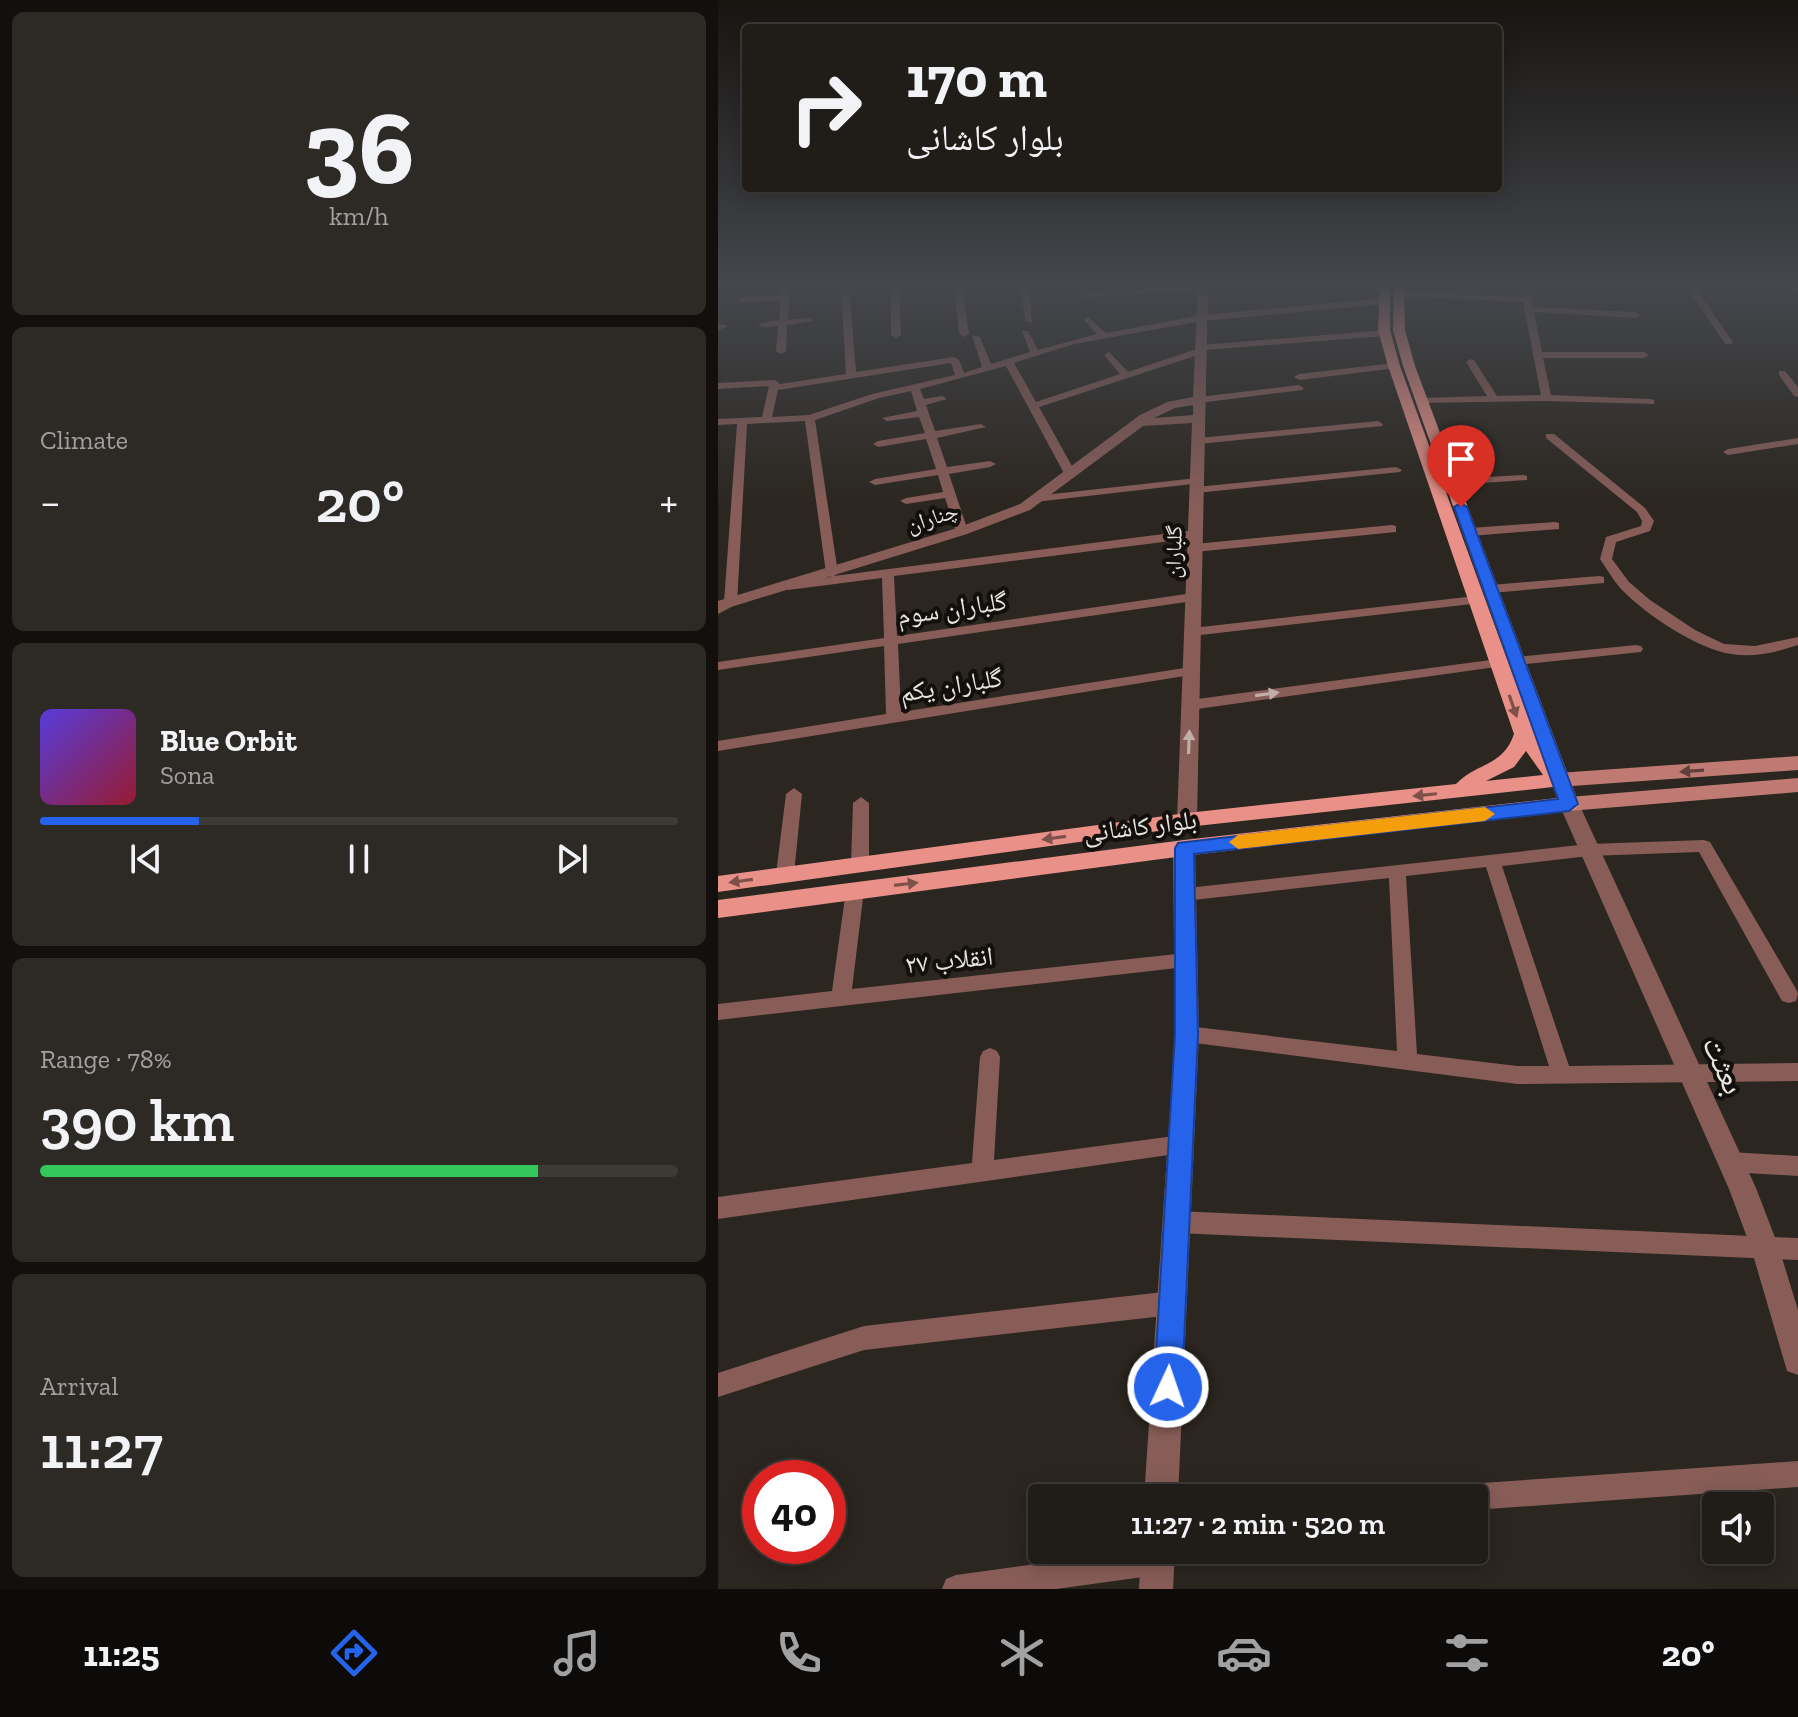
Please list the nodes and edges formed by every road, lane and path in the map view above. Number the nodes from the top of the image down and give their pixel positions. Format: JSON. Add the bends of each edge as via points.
{"nodes":[{"id":1,"x":850,"y":360,"type":"edge"},
{"id":2,"x":953,"y":360,"type":"edge"},
{"id":3,"x":954,"y":360,"type":"edge"},
{"id":4,"x":983,"y":360,"type":"edge"},
{"id":5,"x":1017,"y":360,"type":"edge"},
{"id":6,"x":1113,"y":360,"type":"edge"},
{"id":7,"x":1170,"y":360,"type":"edge"},
{"id":8,"x":1201,"y":360,"type":"edge"},
{"id":9,"x":1392,"y":360,"type":"edge"},
{"id":10,"x":1409,"y":360,"type":"edge"},
{"id":11,"x":1539,"y":360,"type":"edge"},
{"id":12,"x":1471,"y":362,"type":"dead end"},
{"id":13,"x":1009,"y":363,"type":"junction"},
{"id":14,"x":1394,"y":366,"type":"junction"},
{"id":15,"x":988,"y":369,"type":"junction"},
{"id":16,"x":1782,"y":373,"type":"dead end"},
{"id":17,"x":1125,"y":375,"type":"junction"},
{"id":18,"x":851,"y":376,"type":"junction"},
{"id":19,"x":961,"y":377,"type":"junction"},
{"id":20,"x":718,"y":386,"type":"edge"},
{"id":21,"x":774,"y":386,"type":"junction"},
{"id":22,"x":915,"y":388,"type":"junction"},
{"id":23,"x":1798,"y":394,"type":"edge"},
{"id":24,"x":1547,"y":398,"type":"junction"},
{"id":25,"x":942,"y":399,"type":"dead end"},
{"id":26,"x":1494,"y":399,"type":"junction"},
{"id":27,"x":1199,"y":400,"type":"junction"},
{"id":28,"x":1422,"y":401,"type":"junction"},
{"id":29,"x":1650,"y":402,"type":"dead end"},
{"id":30,"x":1033,"y":406,"type":"junction"},
{"id":31,"x":922,"y":408,"type":"junction"},
{"id":32,"x":810,"y":418,"type":"junction"},
{"id":33,"x":887,"y":418,"type":"dead end"},
{"id":34,"x":1199,"y":418,"type":"junction"},
{"id":35,"x":766,"y":420,"type":"junction"},
{"id":36,"x":742,"y":421,"type":"junction"},
{"id":37,"x":718,"y":422,"type":"edge"},
{"id":38,"x":1139,"y":424,"type":"junction"},
{"id":39,"x":1378,"y":424,"type":"dead end"},
{"id":40,"x":981,"y":427,"type":"dead end"},
{"id":41,"x":1424,"y":429,"type":"junction"},
{"id":42,"x":930,"y":436,"type":"junction"},
{"id":43,"x":1550,"y":436,"type":"dead end"},
{"id":44,"x":1198,"y":441,"type":"junction"},
{"id":45,"x":1798,"y":441,"type":"edge"},
{"id":46,"x":878,"y":444,"type":"dead end"},
{"id":47,"x":1728,"y":452,"type":"dead end"},
{"id":48,"x":990,"y":464,"type":"dead end"},
{"id":49,"x":1396,"y":470,"type":"dead end"},
{"id":50,"x":942,"y":471,"type":"junction"},
{"id":51,"x":1071,"y":475,"type":"junction"},
{"id":52,"x":1523,"y":478,"type":"dead end"},
{"id":53,"x":875,"y":482,"type":"dead end"},
{"id":54,"x":1452,"y":482,"type":"junction"},
{"id":55,"x":1197,"y":485,"type":"junction"},
{"id":56,"x":950,"y":494,"type":"junction"},
{"id":57,"x":1035,"y":499,"type":"junction"},
{"id":58,"x":906,"y":501,"type":"dead end"},
{"id":59,"x":1555,"y":526,"type":"dead end"},
{"id":60,"x":1392,"y":529,"type":"dead end"},
{"id":61,"x":962,"y":531,"type":"junction"},
{"id":62,"x":1470,"y":532,"type":"junction"},
{"id":63,"x":1195,"y":541,"type":"junction"},
{"id":64,"x":832,"y":573,"type":"junction"},
{"id":65,"x":888,"y":573,"type":"junction"},
{"id":66,"x":1599,"y":580,"type":"dead end"},
{"id":67,"x":786,"y":586,"type":"junction"},
{"id":68,"x":1491,"y":589,"type":"junction"},
{"id":69,"x":1193,"y":597,"type":"junction"},
{"id":70,"x":1476,"y":600,"type":"junction"},
{"id":71,"x":722,"y":607,"type":"edge"},
{"id":72,"x":1192,"y":632,"type":"junction"},
{"id":73,"x":891,"y":641,"type":"junction"},
{"id":74,"x":1798,"y":641,"type":"edge"},
{"id":75,"x":1636,"y":649,"type":"dead end"},
{"id":76,"x":1517,"y":661,"type":"junction"},
{"id":77,"x":1498,"y":663,"type":"junction"},
{"id":78,"x":718,"y":666,"type":"edge"},
{"id":79,"x":1191,"y":671,"type":"junction"},
{"id":80,"x":1190,"y":705,"type":"junction"},
{"id":81,"x":894,"y":718,"type":"junction"},
{"id":82,"x":1523,"y":734,"type":"junction"},
{"id":83,"x":718,"y":746,"type":"edge"},
{"id":84,"x":1798,"y":763,"type":"edge"},
{"id":85,"x":1749,"y":766,"type":"junction"},
{"id":86,"x":1558,"y":780,"type":"junction"},
{"id":87,"x":1798,"y":785,"type":"edge"},
{"id":88,"x":1763,"y":788,"type":"junction"},
{"id":89,"x":1460,"y":791,"type":"junction"},
{"id":90,"x":794,"y":794,"type":"dead end"},
{"id":91,"x":861,"y":803,"type":"dead end"},
{"id":92,"x":1569,"y":804,"type":"junction"},
{"id":93,"x":1187,"y":820,"type":"junction"},
{"id":94,"x":1184,"y":848,"type":"junction"},
{"id":95,"x":1589,"y":850,"type":"junction"},
{"id":96,"x":1492,"y":860,"type":"junction"},
{"id":97,"x":860,"y":864,"type":"junction"},
{"id":98,"x":1397,"y":870,"type":"junction"},
{"id":99,"x":785,"y":874,"type":"junction"},
{"id":100,"x":718,"y":884,"type":"edge"},
{"id":101,"x":855,"y":890,"type":"junction"},
{"id":102,"x":1184,"y":894,"type":"junction"},
{"id":103,"x":718,"y":909,"type":"edge"},
{"id":104,"x":1186,"y":960,"type":"junction"},
{"id":105,"x":1789,"y":995,"type":"dead end"},
{"id":106,"x":841,"y":998,"type":"junction"},
{"id":107,"x":718,"y":1012,"type":"edge"},
{"id":108,"x":1187,"y":1034,"type":"junction"},
{"id":109,"x":990,"y":1057,"type":"dead end"},
{"id":110,"x":1407,"y":1062,"type":"junction"},
{"id":111,"x":1690,"y":1072,"type":"junction"},
{"id":112,"x":1798,"y":1072,"type":"edge"},
{"id":113,"x":1562,"y":1074,"type":"junction"},
{"id":114,"x":1182,"y":1145,"type":"junction"},
{"id":115,"x":1730,"y":1162,"type":"junction"},
{"id":116,"x":1798,"y":1166,"type":"edge"},
{"id":117,"x":982,"y":1172,"type":"junction"},
{"id":118,"x":718,"y":1208,"type":"edge"},
{"id":119,"x":1177,"y":1222,"type":"junction"},
{"id":120,"x":1765,"y":1248,"type":"junction"},
{"id":121,"x":1798,"y":1249,"type":"edge"},
{"id":122,"x":1172,"y":1303,"type":"junction"},
{"id":123,"x":1798,"y":1360,"type":"edge"},
{"id":124,"x":718,"y":1385,"type":"edge"},
{"id":125,"x":1798,"y":1474,"type":"edge"},
{"id":126,"x":1162,"y":1484,"type":"edge"},
{"id":127,"x":1488,"y":1496,"type":"edge"},
{"id":128,"x":1157,"y":1567,"type":"edge"},
{"id":129,"x":956,"y":1589,"type":"edge"}],
"edges":[{"from":1,"to":18,"type":"street"},
{"from":2,"to":18,"type":"street"},
{"from":3,"to":19,"type":"street"},
{"from":4,"to":15,"type":"street"},
{"from":5,"to":13,"type":"street"},
{"from":6,"to":17,"type":"street"},
{"from":7,"to":17,"type":"street"},
{"from":8,"to":27,"type":"street","name":"گلباران"},
{"from":9,"to":14,"type":"main road"},
{"from":10,"to":28,"type":"main road"},
{"from":11,"to":24,"type":"street"},
{"from":12,"to":26,"type":"street"},
{"from":13,"to":15,"type":"street"},
{"from":13,"to":30,"type":"street"},
{"from":14,"to":27,"type":"street"},
{"from":14,"to":41,"type":"main road"},
{"from":15,"to":19,"type":"street"},
{"from":16,"to":23,"type":"street"},
{"from":17,"to":30,"type":"street"},
{"from":18,"to":21,"type":"street"},
{"from":19,"to":22,"type":"street"},
{"from":20,"to":21,"type":"street"},
{"from":21,"to":35,"type":"street"},
{"from":22,"to":31,"type":"street"},
{"from":22,"to":32,"type":"street"},
{"from":24,"to":26,"type":"street"},
{"from":24,"to":29,"type":"street"},
{"from":25,"to":31,"type":"street"},
{"from":26,"to":28,"type":"street"},
{"from":27,"to":34,"type":"street","name":"گلباران"},
{"from":27,"to":38,"type":"street","name":"چناران","via":[[1171,405]]},
{"from":28,"to":41,"type":"main road"},
{"from":30,"to":51,"type":"street"},
{"from":31,"to":33,"type":"street"},
{"from":31,"to":42,"type":"street"},
{"from":32,"to":35,"type":"street"},
{"from":32,"to":64,"type":"street"},
{"from":34,"to":38,"type":"street"},
{"from":34,"to":44,"type":"street","name":"گلباران"},
{"from":35,"to":36,"type":"street"},
{"from":36,"to":37,"type":"street"},
{"from":36,"to":71,"type":"street"},
{"from":38,"to":51,"type":"street","name":"چناران"},
{"from":39,"to":44,"type":"street"},
{"from":40,"to":42,"type":"street"},
{"from":41,"to":54,"type":"main road"},
{"from":41,"to":70,"type":"main road"},
{"from":42,"to":46,"type":"street"},
{"from":42,"to":50,"type":"street"},
{"from":43,"to":74,"type":"street","via":[[1648,521],[1646,528],[1610,540],[1606,559],[1624,584],[1654,609],[1730,650]]},
{"from":44,"to":55,"type":"street","name":"گلباران"},
{"from":45,"to":47,"type":"street"},
{"from":48,"to":50,"type":"street"},
{"from":49,"to":55,"type":"street"},
{"from":50,"to":53,"type":"street"},
{"from":50,"to":56,"type":"street"},
{"from":51,"to":57,"type":"street","name":"چناران"},
{"from":52,"to":54,"type":"street"},
{"from":54,"to":62,"type":"main road"},
{"from":55,"to":57,"type":"street"},
{"from":55,"to":63,"type":"street","name":"گلباران"},
{"from":56,"to":58,"type":"street"},
{"from":56,"to":61,"type":"street"},
{"from":57,"to":61,"type":"street","name":"چناران"},
{"from":59,"to":62,"type":"street"},
{"from":60,"to":63,"type":"street"},
{"from":61,"to":64,"type":"street","name":"چناران"},
{"from":62,"to":68,"type":"main road"},
{"from":63,"to":65,"type":"street"},
{"from":63,"to":69,"type":"street","name":"گلباران"},
{"from":64,"to":67,"type":"street","name":"چناران"},
{"from":65,"to":67,"type":"street"},
{"from":65,"to":73,"type":"street"},
{"from":66,"to":68,"type":"street"},
{"from":67,"to":71,"type":"street","name":"چناران"},
{"from":68,"to":76,"type":"main road"},
{"from":69,"to":72,"type":"street","name":"گلباران"},
{"from":69,"to":73,"type":"street","name":"گلباران سوم"},
{"from":70,"to":72,"type":"street"},
{"from":70,"to":77,"type":"main road"},
{"from":72,"to":79,"type":"street","name":"گلباران"},
{"from":73,"to":78,"type":"street","name":"گلباران سوم"},
{"from":73,"to":81,"type":"street"},
{"from":75,"to":76,"type":"street"},
{"from":76,"to":86,"type":"main road"},
{"from":80,"to":77,"type":"street","one_way":true},
{"from":77,"to":82,"type":"main road","one_way":true},
{"from":79,"to":80,"type":"street","name":"گلباران"},
{"from":79,"to":81,"type":"street","name":"گلباران یکم"},
{"from":93,"to":80,"type":"street","name":"گلباران","one_way":true},
{"from":81,"to":83,"type":"street","name":"گلباران یکم"},
{"from":82,"to":86,"type":"main road"},
{"from":82,"to":89,"type":"main road","via":[[1513,759]]},
{"from":84,"to":85,"type":"main road"},
{"from":85,"to":86,"type":"main road","one_way":true},
{"from":85,"to":88,"type":"main road"},
{"from":86,"to":89,"type":"main road","name":"بلوار کاشانی"},
{"from":86,"to":92,"type":"main road"},
{"from":87,"to":88,"type":"main road"},
{"from":88,"to":92,"type":"main road"},
{"from":89,"to":93,"type":"main road","name":"بلوار کاشانی","one_way":true},
{"from":90,"to":99,"type":"street"},
{"from":91,"to":97,"type":"street"},
{"from":92,"to":94,"type":"main road","name":"بلوار کاشانی"},
{"from":92,"to":95,"type":"street","name":"بعثت"},
{"from":93,"to":94,"type":"main road"},
{"from":93,"to":97,"type":"main road","name":"بلوار کاشانی","one_way":true},
{"from":101,"to":94,"type":"main road","name":"بلوار کاشانی","one_way":true},
{"from":94,"to":102,"type":"street"},
{"from":95,"to":96,"type":"street"},
{"from":95,"to":105,"type":"street","via":[[1704,846]]},
{"from":95,"to":111,"type":"street","name":"بعثت"},
{"from":96,"to":98,"type":"street"},
{"from":96,"to":113,"type":"street"},
{"from":97,"to":99,"type":"main road","name":"بلوار کاشانی"},
{"from":98,"to":102,"type":"street"},
{"from":98,"to":110,"type":"street"},
{"from":99,"to":100,"type":"main road","name":"بلوار کاشانی","one_way":true},
{"from":101,"to":103,"type":"main road","name":"بلوار کاشانی"},
{"from":101,"to":106,"type":"street"},
{"from":102,"to":104,"type":"street"},
{"from":104,"to":106,"type":"street","name":"انقلاب ۲۷"},
{"from":104,"to":108,"type":"street"},
{"from":106,"to":107,"type":"street","name":"انقلاب ۲۷"},
{"from":108,"to":110,"type":"street"},
{"from":108,"to":114,"type":"street"},
{"from":109,"to":117,"type":"street"},
{"from":110,"to":113,"type":"street","via":[[1517,1075]]},
{"from":111,"to":112,"type":"street"},
{"from":111,"to":113,"type":"street"},
{"from":111,"to":115,"type":"street","name":"بعثت"},
{"from":114,"to":117,"type":"street"},
{"from":114,"to":119,"type":"street"},
{"from":115,"to":116,"type":"street"},
{"from":115,"to":120,"type":"street","name":"بعثت"},
{"from":117,"to":118,"type":"street"},
{"from":119,"to":120,"type":"street"},
{"from":119,"to":122,"type":"street"},
{"from":120,"to":121,"type":"street"},
{"from":120,"to":123,"type":"street","name":"بعثت"},
{"from":122,"to":124,"type":"street","via":[[864,1338]]},
{"from":122,"to":126,"type":"street"},
{"from":125,"to":127,"type":"street"},
{"from":128,"to":129,"type":"street"}]}
